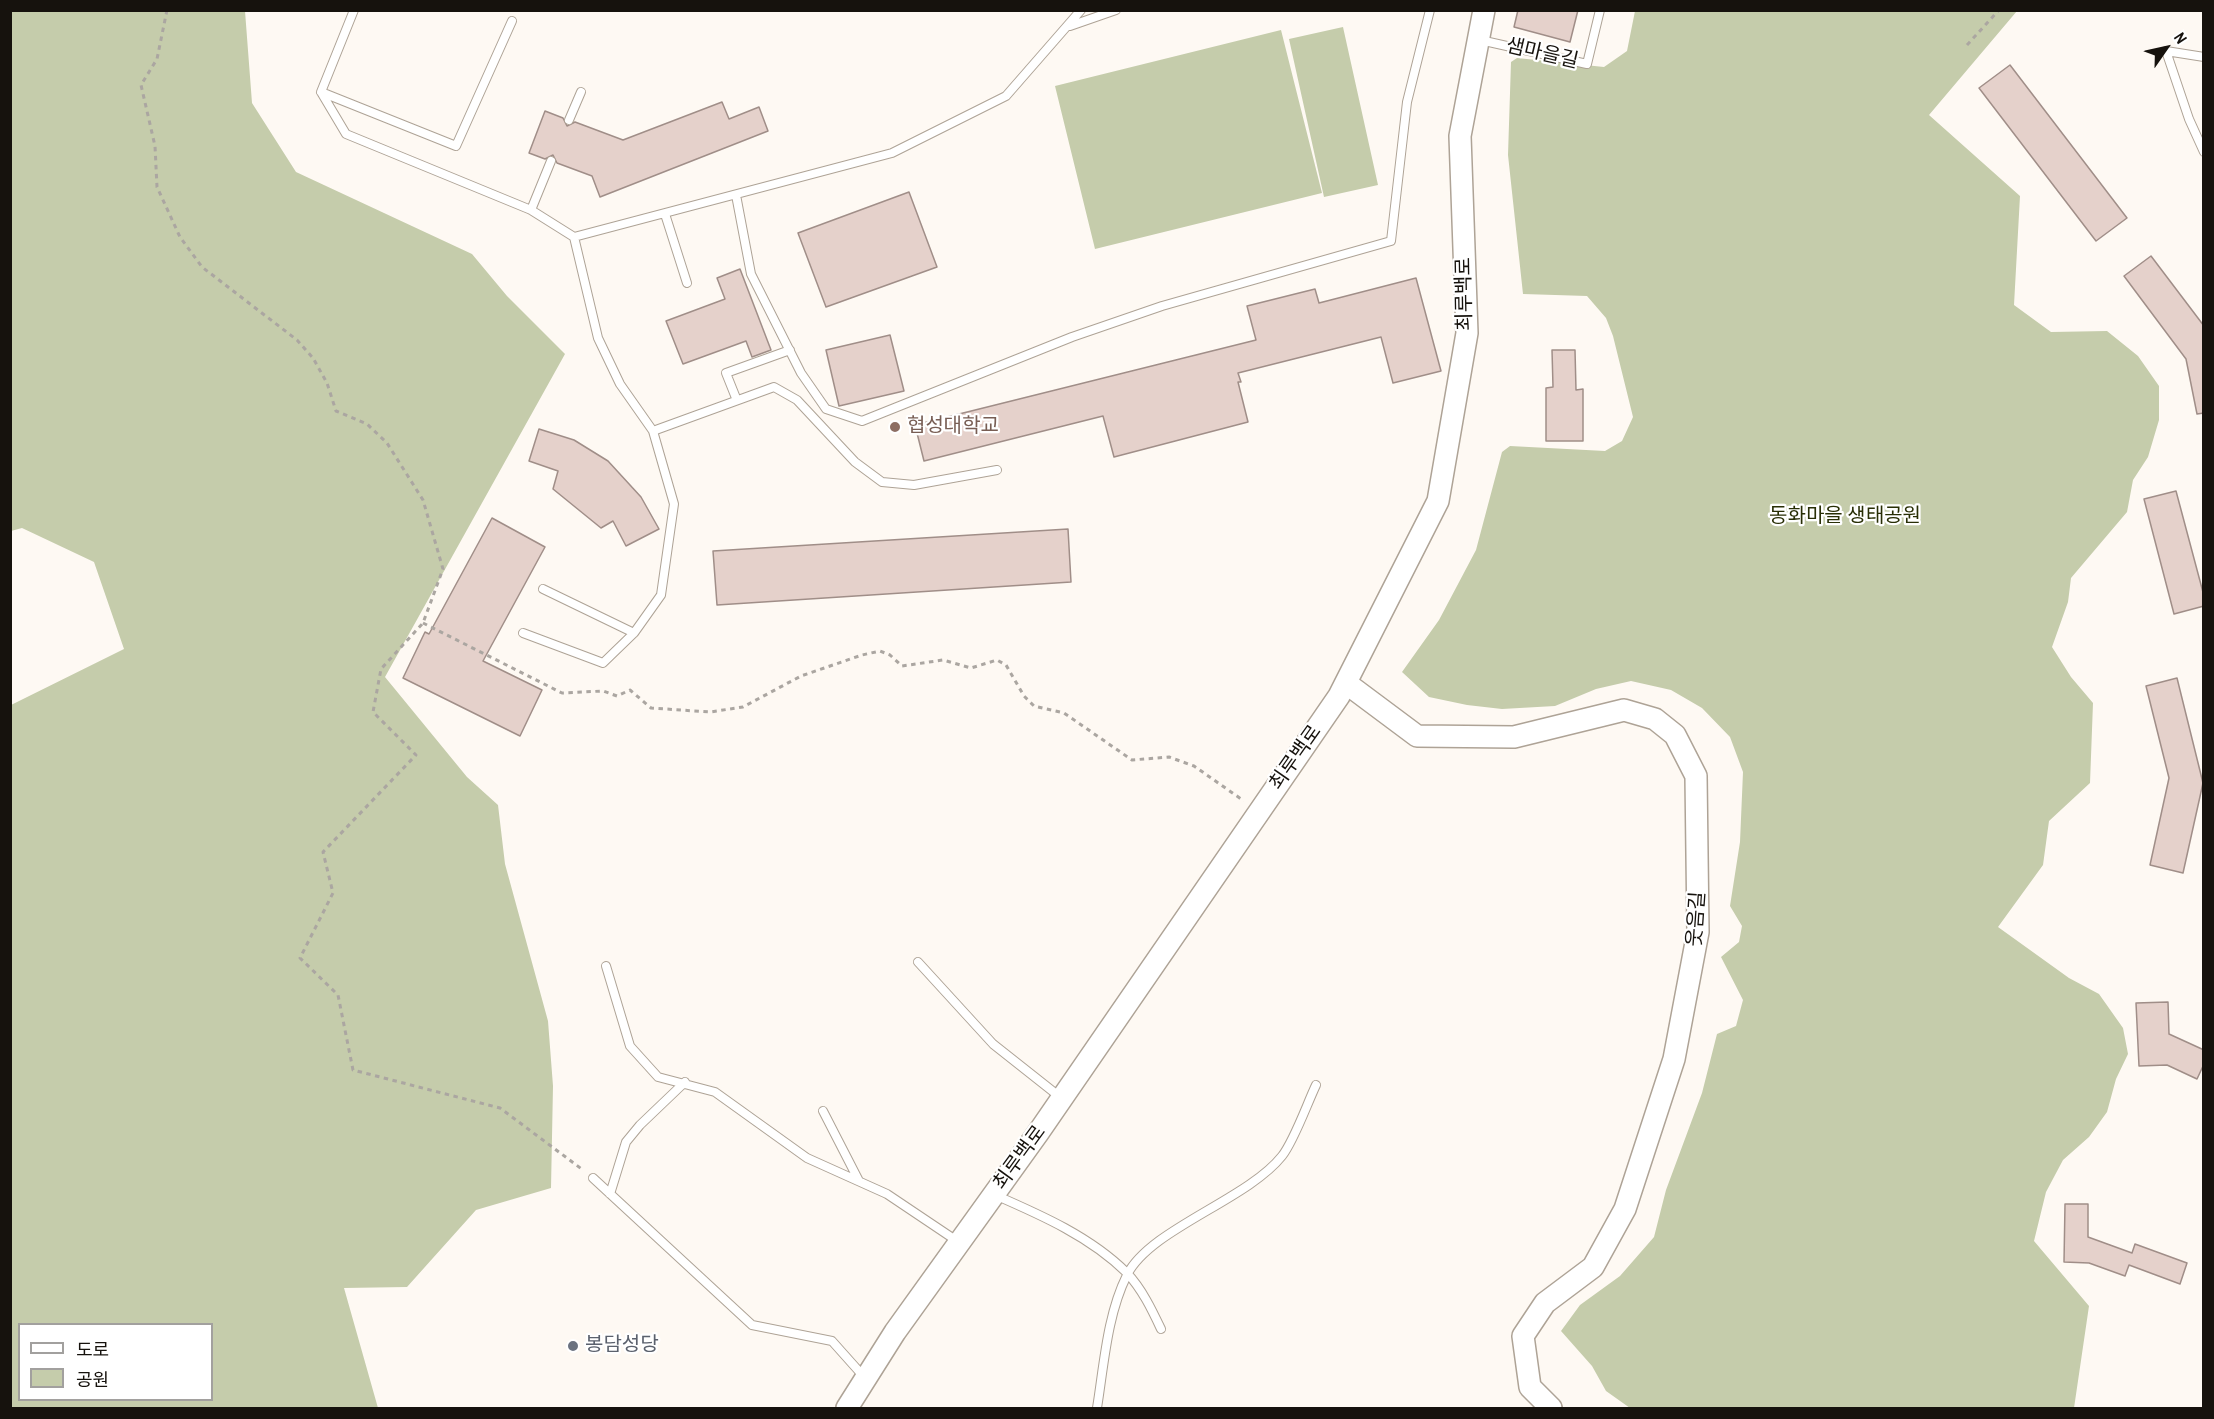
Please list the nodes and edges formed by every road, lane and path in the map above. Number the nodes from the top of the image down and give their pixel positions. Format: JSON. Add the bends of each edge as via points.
{"nodes":[{"id":1,"x":167,"y":10,"type":"edge"},
{"id":2,"x":354,"y":10,"type":"edge"},
{"id":3,"x":1081,"y":10,"type":"edge"},
{"id":4,"x":1430,"y":10,"type":"edge"},
{"id":5,"x":1484,"y":10,"type":"edge"},
{"id":6,"x":1600,"y":10,"type":"edge"},
{"id":7,"x":1999,"y":10,"type":"edge"},
{"id":8,"x":1114,"y":11,"type":"edge"},
{"id":9,"x":512,"y":21,"type":"dead end"},
{"id":10,"x":1069,"y":26,"type":"junction"},
{"id":11,"x":1478,"y":39,"type":"junction"},
{"id":12,"x":1967,"y":45,"type":"dead end"},
{"id":13,"x":2204,"y":57,"type":"edge"},
{"id":14,"x":321,"y":92,"type":"junction"},
{"id":15,"x":581,"y":92,"type":"dead end"},
{"id":16,"x":569,"y":120,"type":"dead end"},
{"id":17,"x":2204,"y":152,"type":"edge"},
{"id":18,"x":551,"y":161,"type":"dead end"},
{"id":19,"x":736,"y":195,"type":"junction"},
{"id":20,"x":531,"y":210,"type":"junction"},
{"id":21,"x":665,"y":214,"type":"junction"},
{"id":22,"x":574,"y":237,"type":"junction"},
{"id":23,"x":687,"y":284,"type":"dead end"},
{"id":24,"x":789,"y":350,"type":"junction"},
{"id":25,"x":736,"y":398,"type":"junction"},
{"id":26,"x":653,"y":431,"type":"junction"},
{"id":27,"x":997,"y":470,"type":"dead end"},
{"id":28,"x":543,"y":589,"type":"dead end"},
{"id":29,"x":423,"y":623,"type":"junction"},
{"id":30,"x":523,"y":633,"type":"dead end"},
{"id":31,"x":634,"y":633,"type":"junction"},
{"id":32,"x":1346,"y":683,"type":"junction"},
{"id":33,"x":1259,"y":812,"type":"junction"},
{"id":34,"x":918,"y":962,"type":"dead end"},
{"id":35,"x":606,"y":966,"type":"dead end"},
{"id":36,"x":685,"y":1082,"type":"junction"},
{"id":37,"x":1316,"y":1085,"type":"dead end"},
{"id":38,"x":1062,"y":1099,"type":"junction"},
{"id":39,"x":823,"y":1112,"type":"dead end"},
{"id":40,"x":593,"y":1178,"type":"joint"},
{"id":41,"x":859,"y":1181,"type":"junction"},
{"id":42,"x":610,"y":1194,"type":"junction"},
{"id":43,"x":994,"y":1194,"type":"junction"},
{"id":44,"x":959,"y":1243,"type":"junction"},
{"id":45,"x":1127,"y":1274,"type":"junction"},
{"id":46,"x":1161,"y":1329,"type":"dead end"},
{"id":47,"x":866,"y":1379,"type":"junction"},
{"id":48,"x":847,"y":1408,"type":"edge"},
{"id":49,"x":1097,"y":1408,"type":"edge"},
{"id":50,"x":1551,"y":1408,"type":"edge"}],
"edges":[{"from":1,"to":29,"type":"path","via":[[158,59],[141,85],[155,146],[157,187],[180,237],[202,267],[297,340],[327,383],[336,411],[367,424],[387,443],[423,500],[443,569]]},
{"from":2,"to":14,"type":"lane"},
{"from":3,"to":10,"type":"lane"},
{"from":4,"to":24,"type":"lane","via":[[1407,102],[1391,241],[1162,306],[1072,337],[862,421],[826,409]]},
{"from":5,"to":11,"type":"street","name":"최루백로"},
{"from":6,"to":11,"type":"lane","name":"샘마을길","via":[[1587,64]]},
{"from":7,"to":12,"type":"path"},
{"from":8,"to":10,"type":"lane"},
{"from":9,"to":14,"type":"lane","via":[[456,146]]},
{"from":10,"to":19,"type":"lane","via":[[1006,96],[892,153]]},
{"from":11,"to":32,"type":"street","name":"최루백로","via":[[1460,136],[1467,333],[1438,501]]},
{"from":13,"to":17,"type":"lane","via":[[2166,51]]},
{"from":14,"to":20,"type":"lane","via":[[345,134]]},
{"from":15,"to":16,"type":"lane"},
{"from":18,"to":20,"type":"lane"},
{"from":19,"to":21,"type":"lane"},
{"from":19,"to":24,"type":"lane","via":[[751,274]]},
{"from":20,"to":22,"type":"lane"},
{"from":21,"to":22,"type":"lane"},
{"from":21,"to":23,"type":"lane"},
{"from":22,"to":26,"type":"lane","via":[[598,338],[620,384]]},
{"from":24,"to":25,"type":"lane","via":[[726,373]]},
{"from":25,"to":26,"type":"lane"},
{"from":25,"to":27,"type":"lane","via":[[774,387],[797,400],[855,462],[882,482],[914,485]]},
{"from":26,"to":31,"type":"lane","via":[[674,504],[661,595]]},
{"from":28,"to":31,"type":"lane"},
{"from":29,"to":33,"type":"path","via":[[561,693],[603,691],[617,696],[630,690],[651,708],[694,711],[743,707],[801,676],[880,651],[902,666],[943,660],[972,668],[997,660],[1006,665],[1034,706],[1064,713],[1132,760],[1169,758],[1194,766]]},
{"from":29,"to":40,"type":"path","via":[[381,669],[373,712],[416,755],[323,852],[333,893],[300,958],[338,995],[353,1070],[501,1108]]},
{"from":30,"to":31,"type":"lane","via":[[603,663]]},
{"from":32,"to":33,"type":"street","name":"최루백로"},
{"from":32,"to":50,"type":"street","name":"웃음길","via":[[1417,736],[1514,737],[1624,710],[1655,719],[1676,735],[1696,776],[1698,932],[1674,1059],[1625,1209],[1593,1267],[1545,1303],[1523,1336],[1530,1388]]},
{"from":33,"to":38,"type":"street","name":"최루백로"},
{"from":34,"to":38,"type":"lane","via":[[993,1044]]},
{"from":35,"to":36,"type":"lane","via":[[630,1046],[658,1077]]},
{"from":36,"to":41,"type":"lane","via":[[715,1092],[807,1158]]},
{"from":36,"to":42,"type":"lane","via":[[627,1142]]},
{"from":37,"to":45,"type":"lane","via":[[1283,1155],[1255,1180],[1148,1250]]},
{"from":38,"to":43,"type":"street","name":"최루백로"},
{"from":39,"to":41,"type":"lane"},
{"from":40,"to":42,"type":"lane"},
{"from":41,"to":44,"type":"lane","via":[[902,1203]]},
{"from":42,"to":47,"type":"lane","via":[[752,1325],[832,1341]]},
{"from":43,"to":44,"type":"street","name":"최루백로"},
{"from":43,"to":45,"type":"lane","via":[[1077,1236]]},
{"from":44,"to":47,"type":"street","name":"최루백로"},
{"from":45,"to":46,"type":"lane","via":[[1150,1304]]},
{"from":45,"to":49,"type":"lane","via":[[1111,1325]]},
{"from":47,"to":48,"type":"street","name":"최루백로"}]}
